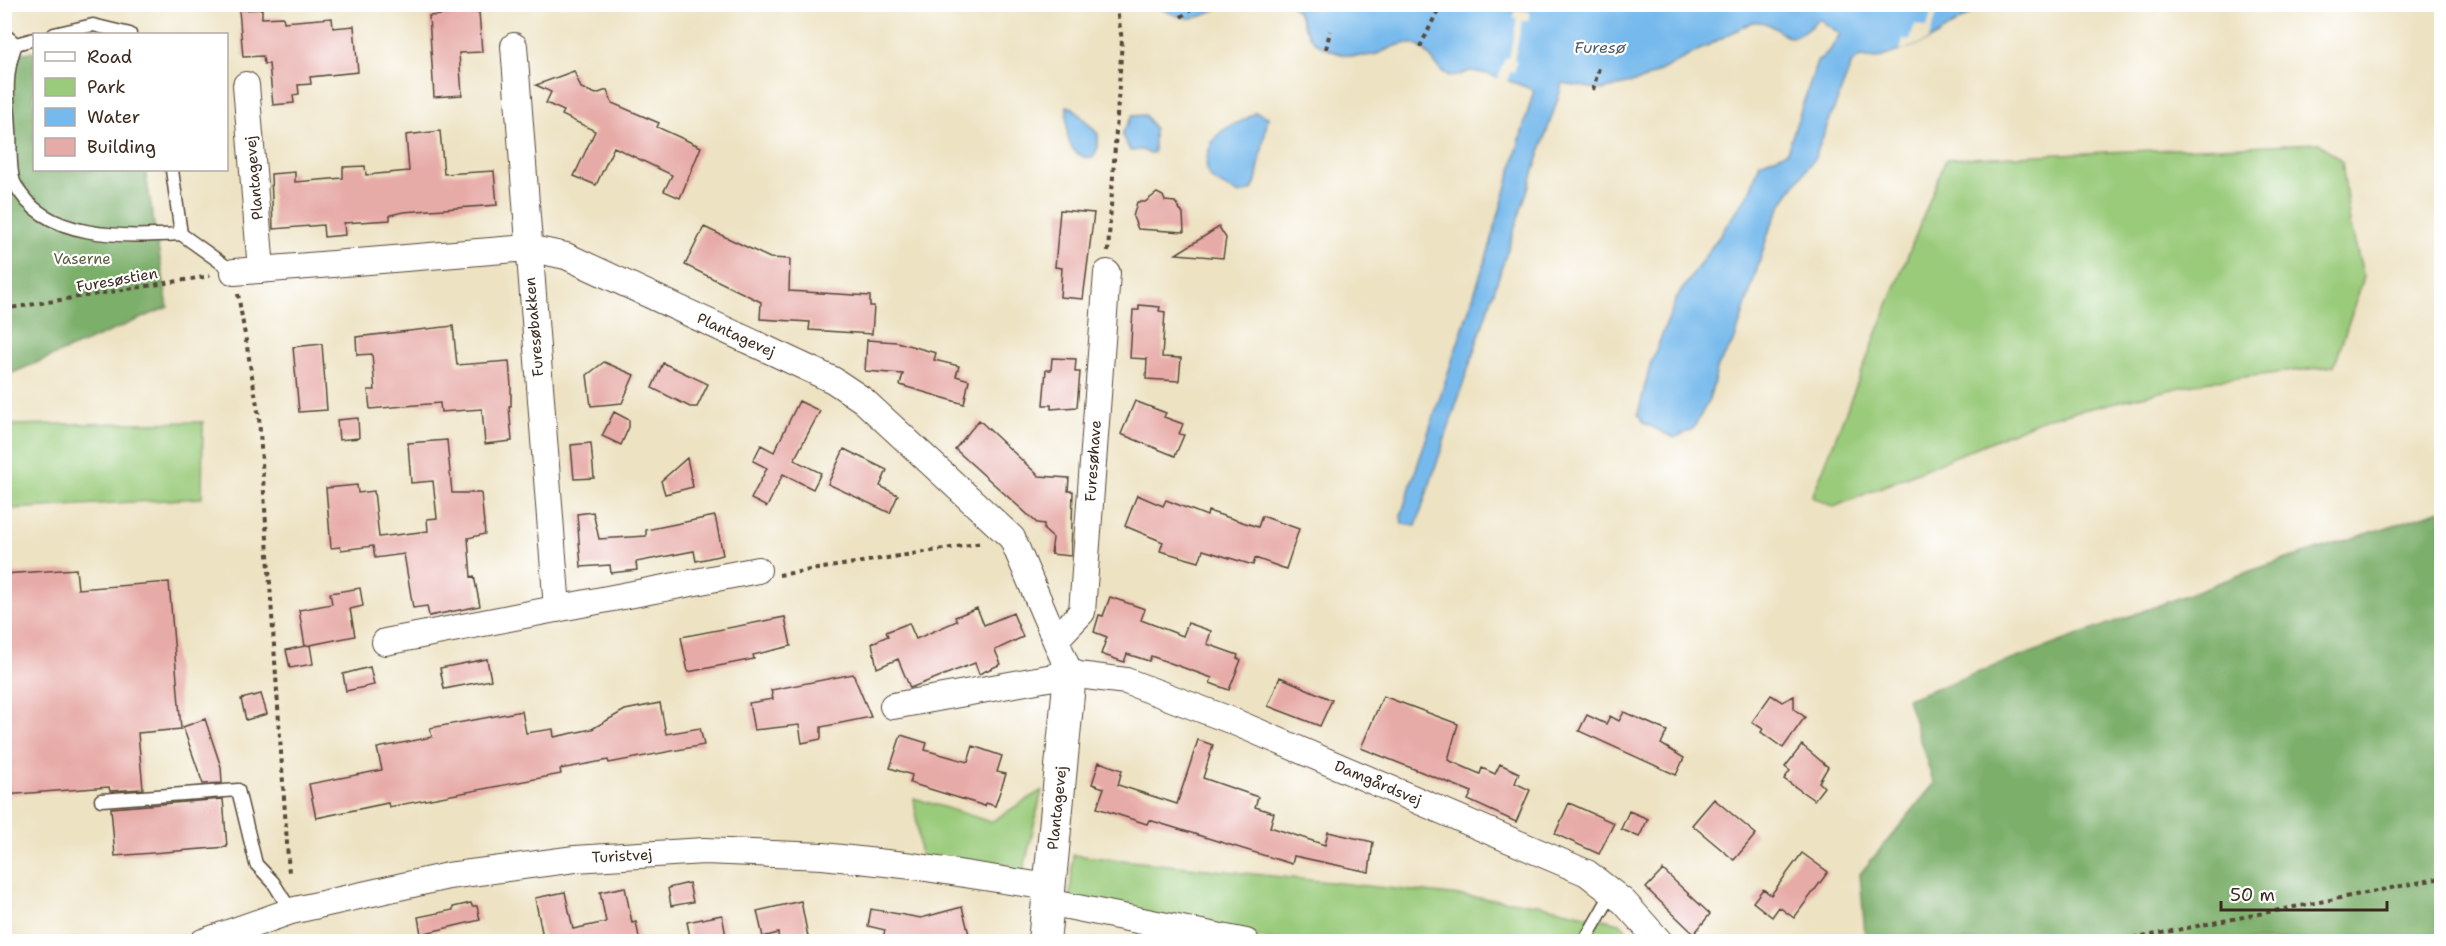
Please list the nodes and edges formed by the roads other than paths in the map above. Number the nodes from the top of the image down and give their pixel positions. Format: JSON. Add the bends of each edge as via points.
{"nodes":[{"id":1,"x":58,"y":33,"type":"edge"},
{"id":2,"x":126,"y":33,"type":"edge"},
{"id":3,"x":4,"y":34,"type":"edge"},
{"id":4,"x":33,"y":39,"type":"edge"},
{"id":5,"x":16,"y":44,"type":"junction"},
{"id":6,"x":514,"y":46,"type":"dead end"},
{"id":7,"x":246,"y":86,"type":"dead end"},
{"id":8,"x":172,"y":171,"type":"edge"},
{"id":9,"x":180,"y":234,"type":"junction"},
{"id":10,"x":528,"y":248,"type":"junction"},
{"id":11,"x":261,"y":270,"type":"junction"},
{"id":12,"x":234,"y":272,"type":"joint"},
{"id":13,"x":1107,"y":273,"type":"road end"},
{"id":14,"x":758,"y":570,"type":"road end"},
{"id":15,"x":557,"y":609,"type":"junction"},
{"id":16,"x":1057,"y":638,"type":"junction"},
{"id":17,"x":385,"y":642,"type":"dead end"},
{"id":18,"x":1070,"y":674,"type":"junction"},
{"id":19,"x":893,"y":706,"type":"dead end"},
{"id":20,"x":101,"y":800,"type":"dead end"},
{"id":21,"x":1612,"y":893,"type":"junction"},
{"id":22,"x":1048,"y":894,"type":"junction"},
{"id":23,"x":291,"y":911,"type":"junction"},
{"id":24,"x":203,"y":942,"type":"edge"},
{"id":25,"x":1044,"y":942,"type":"edge"},
{"id":26,"x":1246,"y":942,"type":"edge"},
{"id":27,"x":1584,"y":942,"type":"edge"},
{"id":28,"x":1660,"y":942,"type":"edge"}],
"edges":[{"from":1,"to":2,"type":"lane","via":[[93,25]]},
{"from":3,"to":5,"type":"lane"},
{"from":4,"to":5,"type":"lane"},
{"from":5,"to":9,"type":"lane","via":[[7,68],[14,183],[34,211],[59,226],[137,236]]},
{"from":6,"to":10,"type":"street","name":"Furesøbakken"},
{"from":7,"to":11,"type":"street","name":"Plantagevej"},
{"from":8,"to":9,"type":"lane"},
{"from":9,"to":12,"type":"lane"},
{"from":10,"to":11,"type":"street","name":"Plantagevej"},
{"from":10,"to":15,"type":"street","name":"Furesøbakken"},
{"from":10,"to":16,"type":"street","name":"Plantagevej","via":[[566,256],[833,380],[863,400],[1012,538]]},
{"from":11,"to":12,"type":"street","name":"Plantagevej"},
{"from":13,"to":16,"type":"street","name":"Furesøhave","via":[[1082,612]]},
{"from":14,"to":15,"type":"street"},
{"from":15,"to":17,"type":"street"},
{"from":16,"to":18,"type":"street","name":"Plantagevej"},
{"from":18,"to":19,"type":"street"},
{"from":18,"to":21,"type":"street","name":"Damgårdsvej","via":[[1126,681],[1230,720],[1587,873]]},
{"from":18,"to":22,"type":"street","name":"Plantagevej"},
{"from":20,"to":23,"type":"lane","via":[[238,790],[256,864]]},
{"from":21,"to":27,"type":"lane"},
{"from":21,"to":28,"type":"street","name":"Damgårdsvej"},
{"from":22,"to":23,"type":"street","name":"Turistvej","via":[[913,866],[823,856],[704,851],[575,859],[448,876]]},
{"from":22,"to":25,"type":"street","name":"Plantagevej"},
{"from":22,"to":26,"type":"street","name":"Turistvej"},
{"from":23,"to":24,"type":"street","name":"Turistvej"}]}
